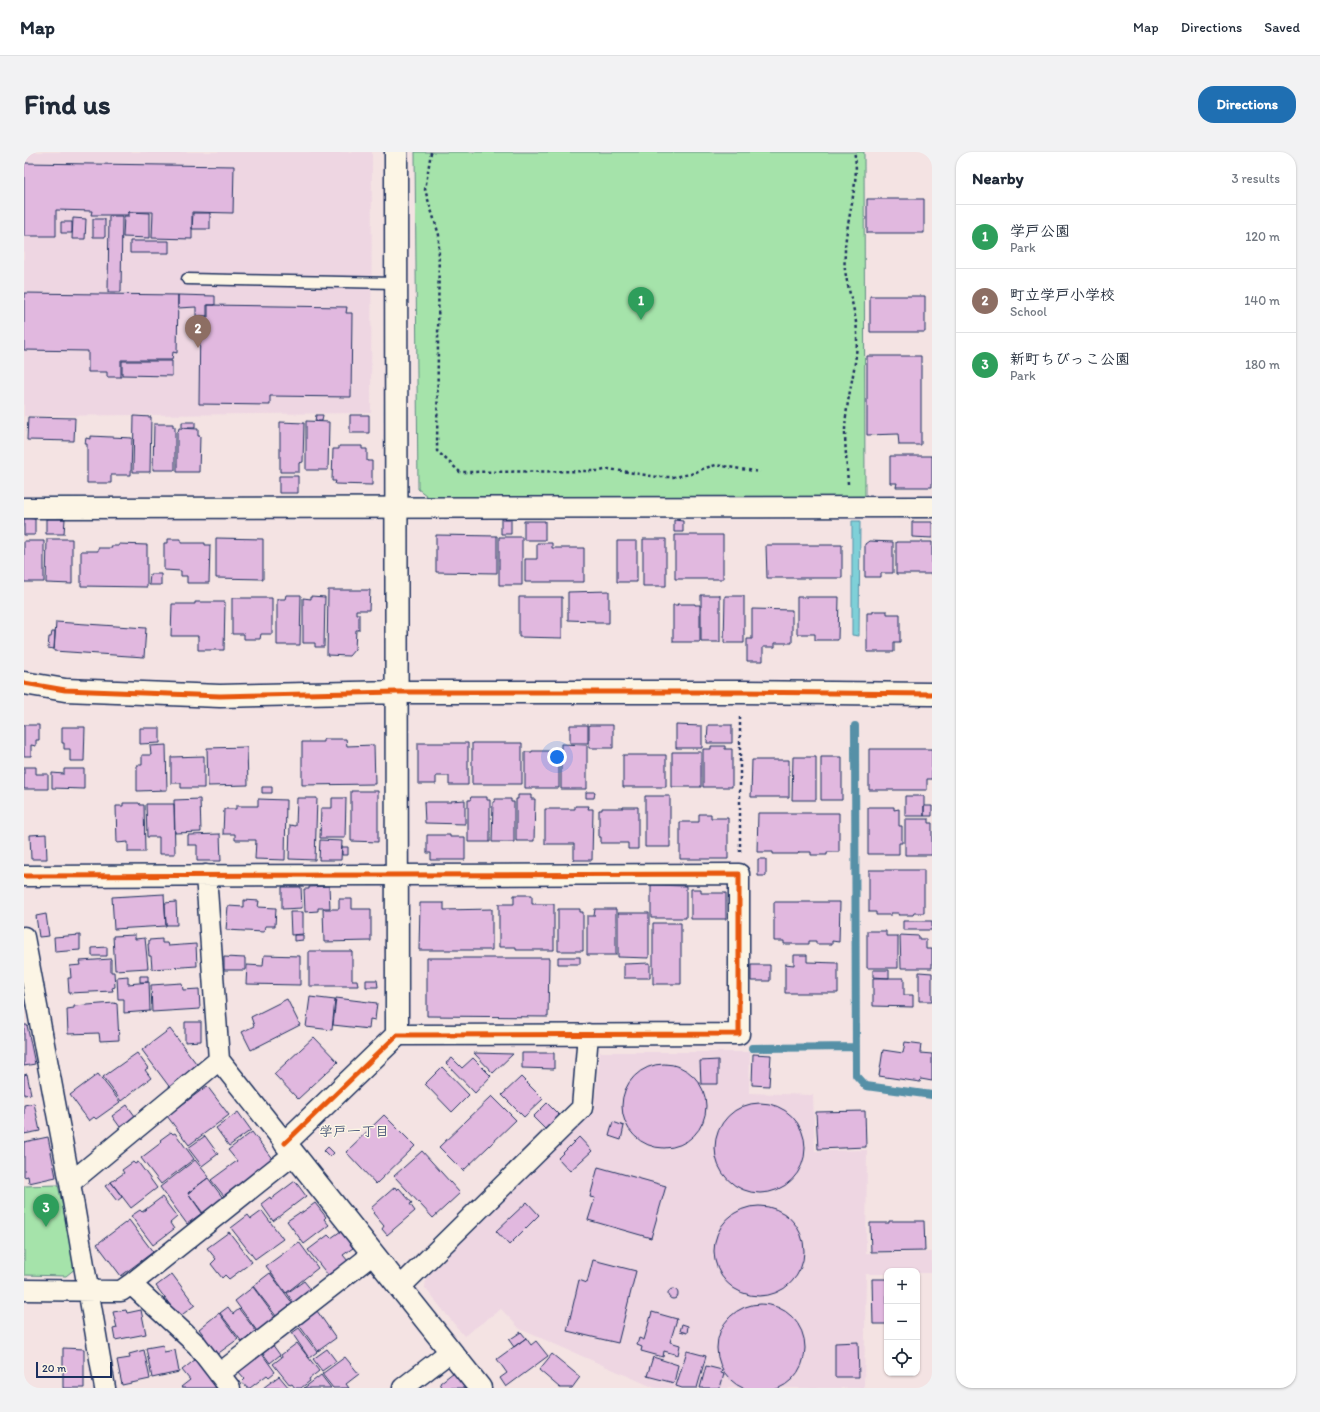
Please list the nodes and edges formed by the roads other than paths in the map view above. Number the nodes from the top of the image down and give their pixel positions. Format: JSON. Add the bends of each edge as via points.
{"nodes":[{"id":1,"x":396,"y":152,"type":"edge"},
{"id":2,"x":187,"y":279,"type":"dead end"},
{"id":3,"x":396,"y":283,"type":"junction"},
{"id":4,"x":396,"y":507,"type":"junction"},
{"id":5,"x":932,"y":507,"type":"edge"},
{"id":6,"x":24,"y":508,"type":"edge"},
{"id":7,"x":24,"y":683,"type":"edge"},
{"id":8,"x":397,"y":692,"type":"junction"},
{"id":9,"x":932,"y":694,"type":"edge"},
{"id":10,"x":206,"y":875,"type":"junction"},
{"id":11,"x":397,"y":875,"type":"junction"},
{"id":12,"x":24,"y":876,"type":"edge"},
{"id":13,"x":24,"y":937,"type":"edge"},
{"id":14,"x":588,"y":1034,"type":"junction"},
{"id":15,"x":397,"y":1035,"type":"junction"},
{"id":16,"x":219,"y":1060,"type":"junction"},
{"id":17,"x":289,"y":1148,"type":"junction"},
{"id":18,"x":70,"y":1183,"type":"junction"},
{"id":19,"x":373,"y":1254,"type":"junction"},
{"id":20,"x":131,"y":1284,"type":"junction"},
{"id":21,"x":400,"y":1287,"type":"junction"},
{"id":22,"x":24,"y":1290,"type":"edge"},
{"id":23,"x":88,"y":1291,"type":"junction"},
{"id":24,"x":451,"y":1351,"type":"junction"},
{"id":25,"x":224,"y":1381,"type":"edge"},
{"id":26,"x":105,"y":1388,"type":"edge"},
{"id":27,"x":403,"y":1388,"type":"edge"},
{"id":28,"x":480,"y":1388,"type":"edge"}],
"edges":[{"from":1,"to":3,"type":"street"},
{"from":2,"to":3,"type":"lane"},
{"from":3,"to":4,"type":"street"},
{"from":4,"to":5,"type":"street"},
{"from":4,"to":6,"type":"street"},
{"from":4,"to":8,"type":"street"},
{"from":7,"to":8,"type":"street","via":[[65,690],[220,696]]},
{"from":8,"to":9,"type":"street"},
{"from":8,"to":11,"type":"street"},
{"from":10,"to":11,"type":"street"},
{"from":10,"to":12,"type":"street"},
{"from":10,"to":16,"type":"street"},
{"from":11,"to":14,"type":"street","via":[[739,874],[739,1034]]},
{"from":11,"to":15,"type":"street"},
{"from":13,"to":18,"type":"street"},
{"from":14,"to":15,"type":"street"},
{"from":14,"to":21,"type":"street","via":[[582,1108]]},
{"from":15,"to":17,"type":"street"},
{"from":16,"to":17,"type":"street"},
{"from":16,"to":18,"type":"street"},
{"from":17,"to":19,"type":"street"},
{"from":17,"to":20,"type":"street"},
{"from":18,"to":23,"type":"street"},
{"from":19,"to":21,"type":"street"},
{"from":19,"to":25,"type":"street"},
{"from":20,"to":23,"type":"street","via":[[121,1291]]},
{"from":20,"to":25,"type":"street","via":[[197,1345]]},
{"from":21,"to":24,"type":"street"},
{"from":22,"to":23,"type":"street"},
{"from":23,"to":26,"type":"street"},
{"from":24,"to":27,"type":"street"},
{"from":24,"to":28,"type":"street"}]}
